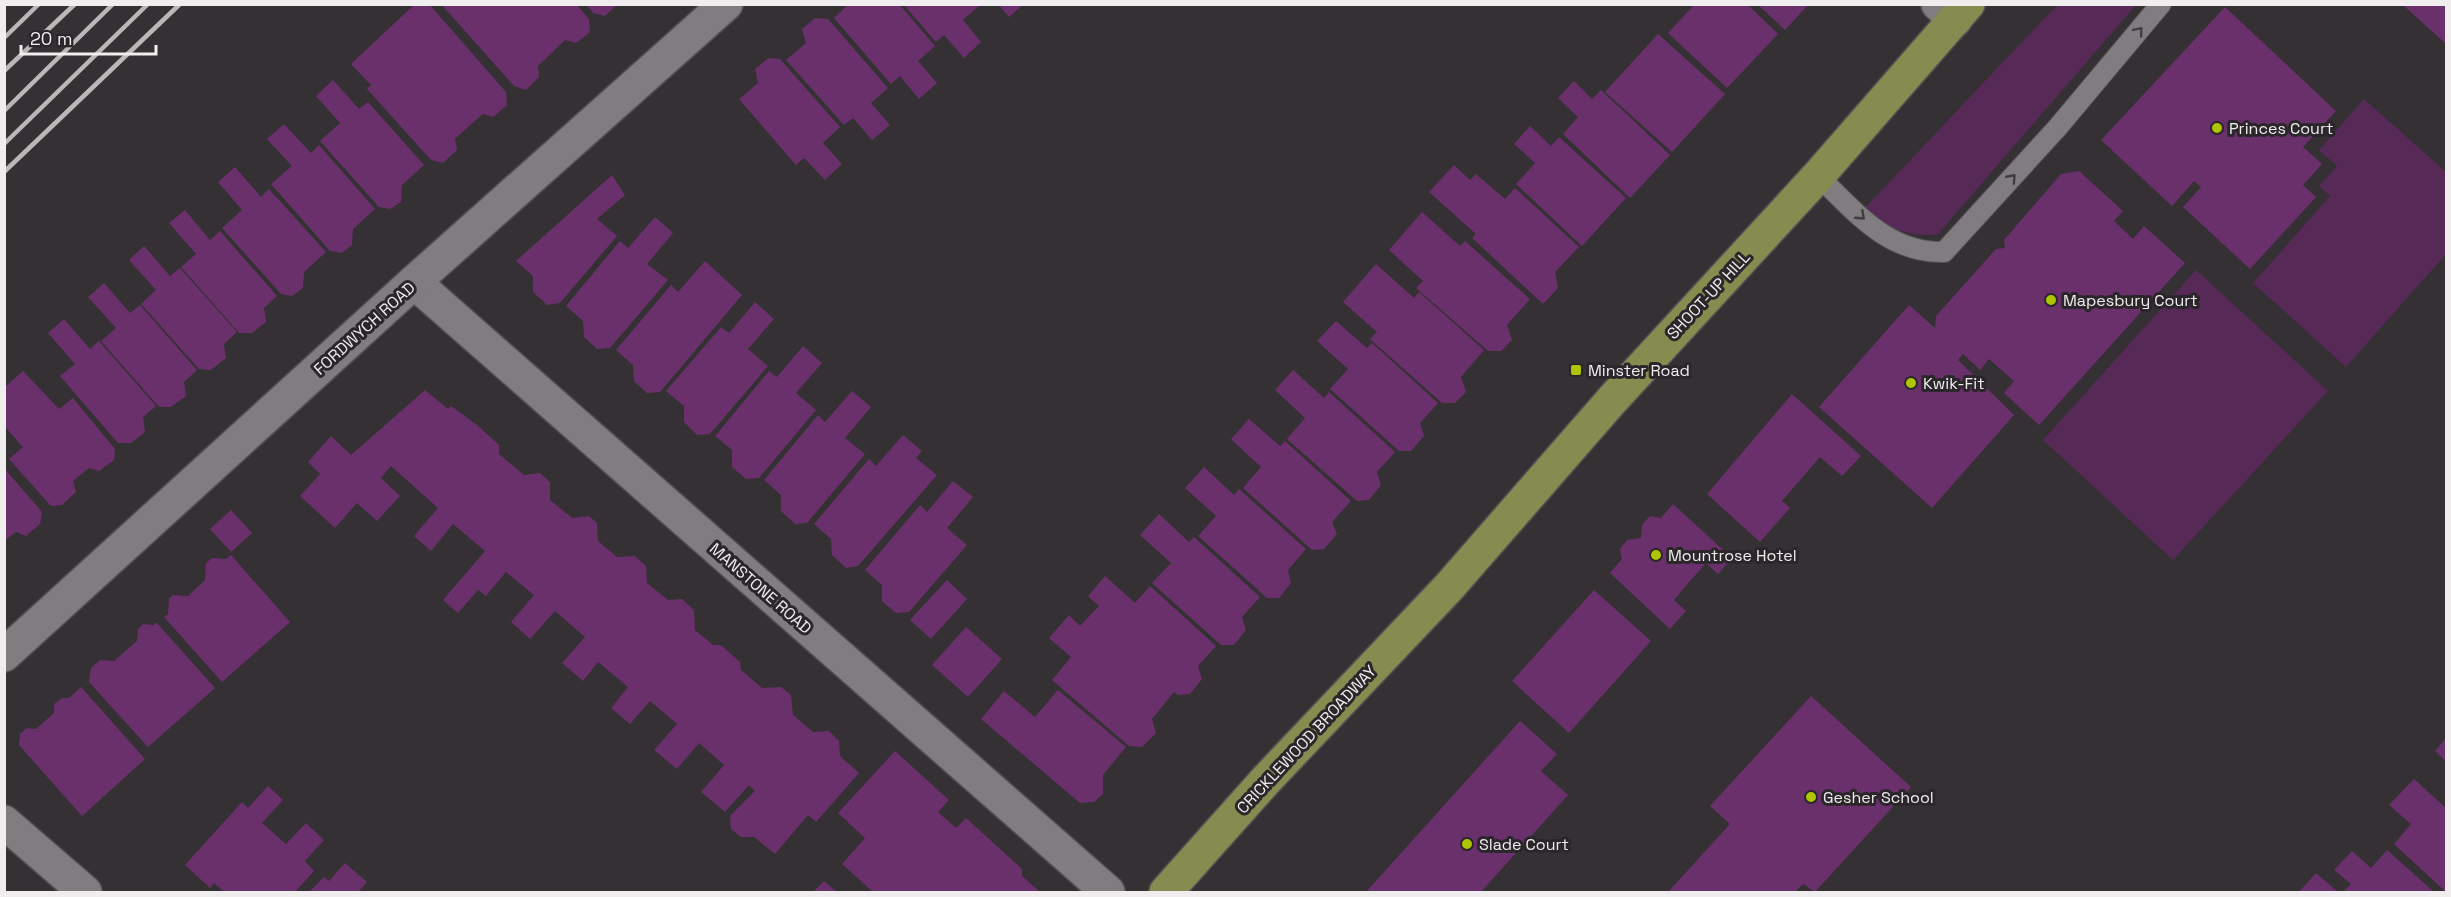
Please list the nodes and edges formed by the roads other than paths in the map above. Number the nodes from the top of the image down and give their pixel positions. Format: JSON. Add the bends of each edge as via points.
{"nodes":[{"id":1,"x":726,"y":4,"type":"edge"},
{"id":2,"x":2162,"y":4,"type":"edge"},
{"id":3,"x":1954,"y":10,"type":"edge"},
{"id":4,"x":1818,"y":176,"type":"junction"},
{"id":5,"x":414,"y":282,"type":"junction"},
{"id":6,"x":1449,"y":587,"type":"joint"},
{"id":7,"x":4,"y":655,"type":"edge"},
{"id":8,"x":4,"y":822,"type":"edge"},
{"id":9,"x":85,"y":892,"type":"edge"},
{"id":10,"x":1108,"y":892,"type":"edge"},
{"id":11,"x":1166,"y":892,"type":"edge"}],
"edges":[{"from":1,"to":5,"type":"street","name":"FORDWYCH ROAD"},
{"from":4,"to":2,"type":"lane","one_way":true,"via":[[1880,234],[1922,253],[1944,252],[2058,127]]},
{"from":3,"to":4,"type":"main road","name":"SHOOT-UP HILL"},
{"from":4,"to":6,"type":"main road","name":"SHOOT-UP HILL","via":[[1612,400]]},
{"from":5,"to":7,"type":"street","name":"FORDWYCH ROAD"},
{"from":5,"to":10,"type":"street","name":"MANSTONE ROAD"},
{"from":6,"to":11,"type":"main road","name":"CRICKLEWOOD BROADWAY"},
{"from":8,"to":9,"type":"street"}]}
